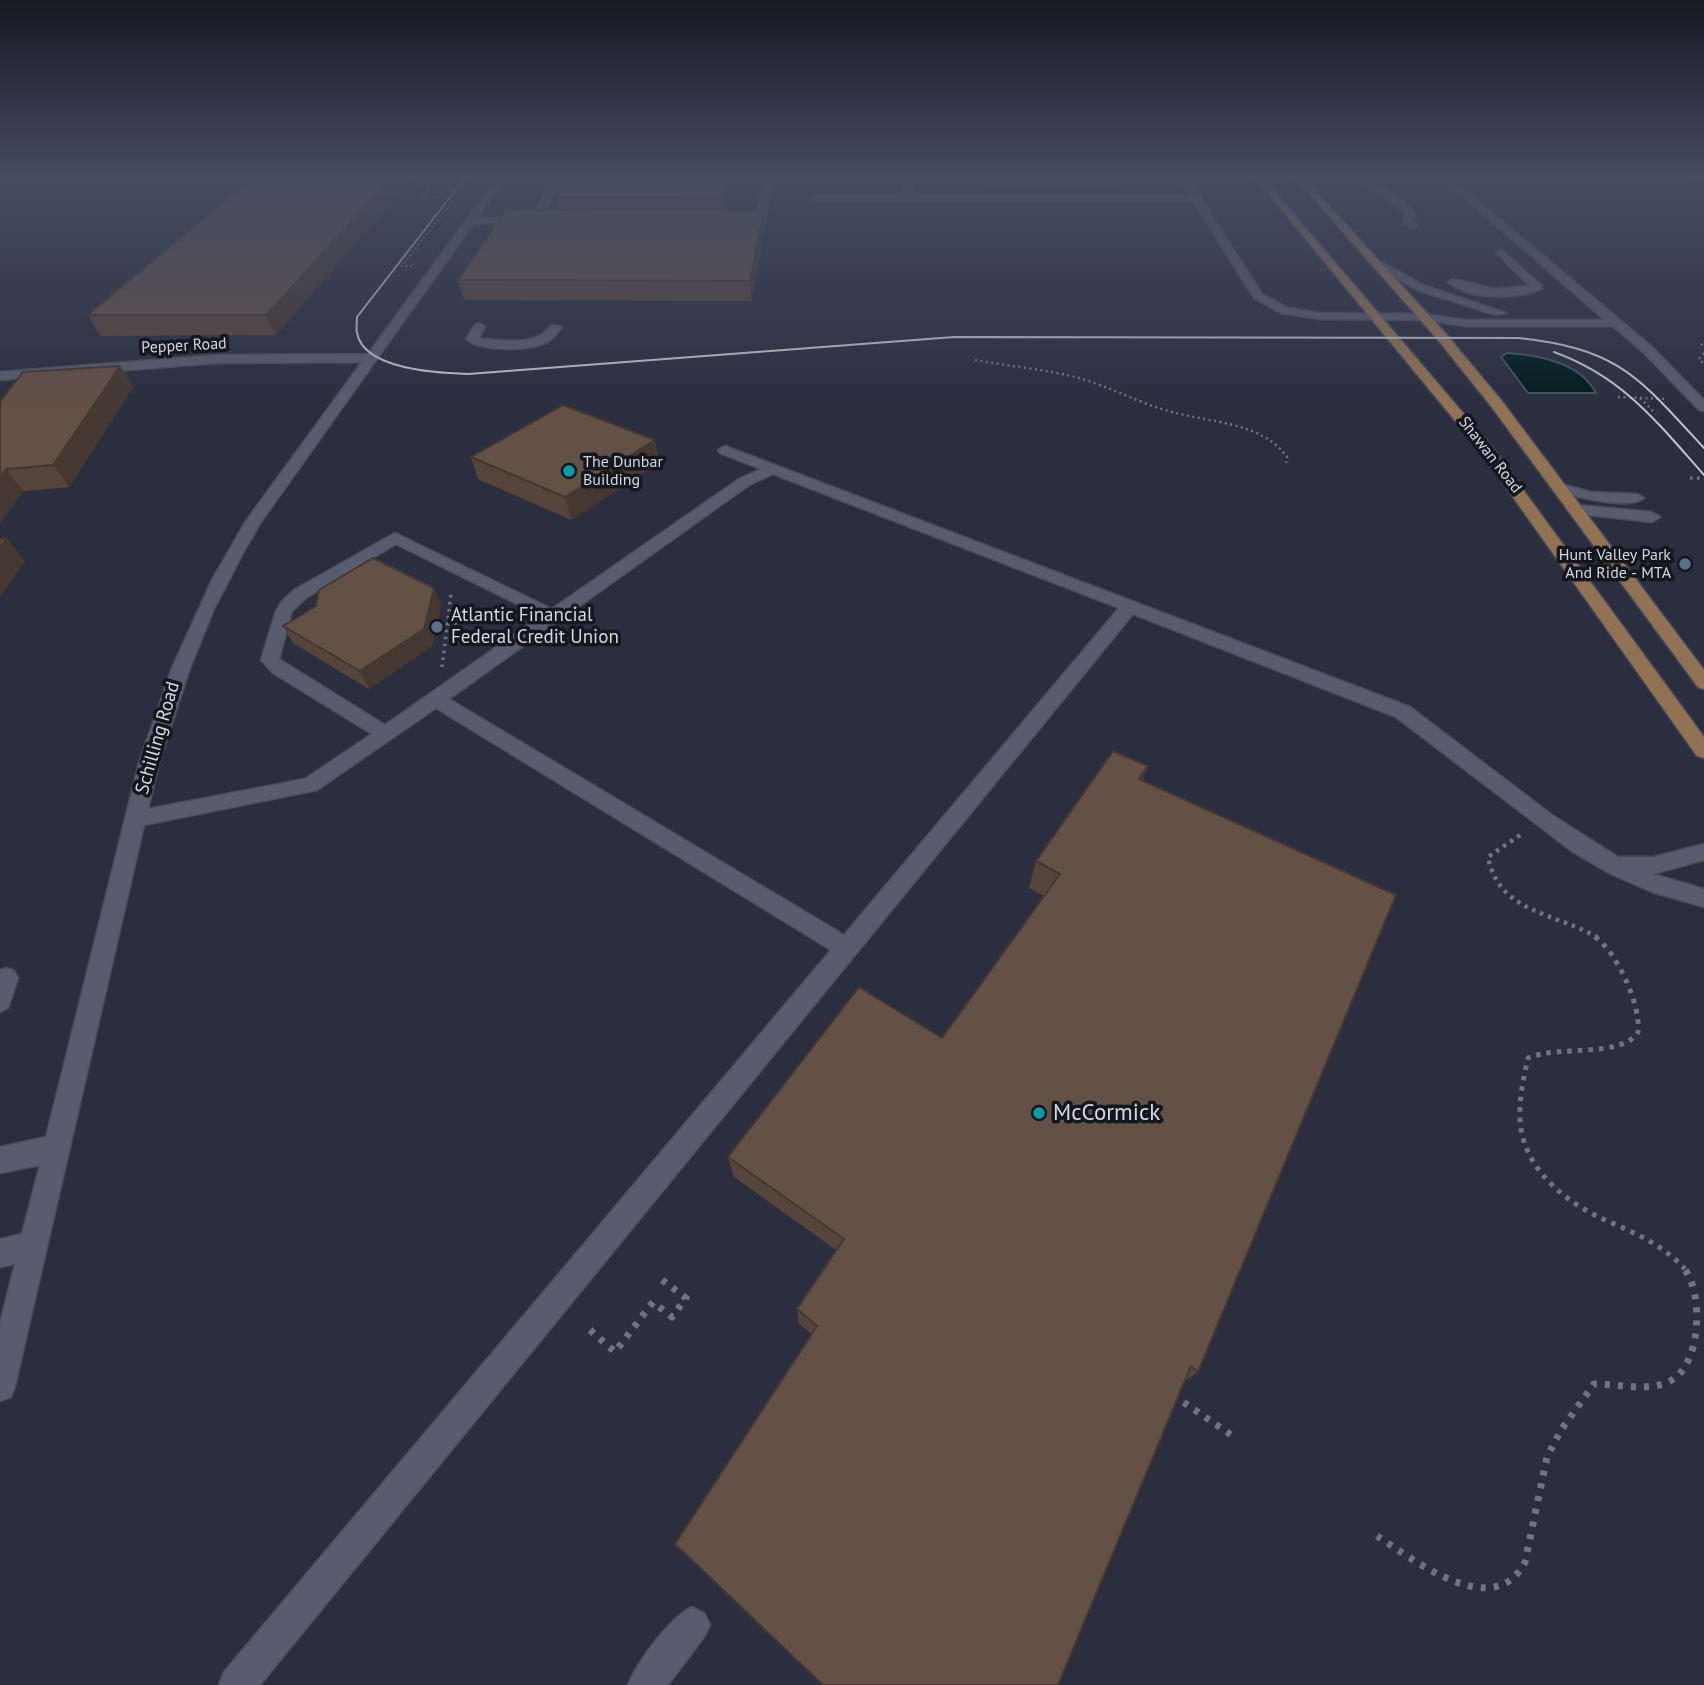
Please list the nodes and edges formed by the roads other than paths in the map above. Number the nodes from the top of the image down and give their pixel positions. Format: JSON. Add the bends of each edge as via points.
{"nodes":[{"id":1,"x":1502,"y":252,"type":"dead end"},
{"id":2,"x":446,"y":253,"type":"edge"},
{"id":3,"x":1231,"y":253,"type":"edge"},
{"id":4,"x":1323,"y":253,"type":"edge"},
{"id":5,"x":1367,"y":253,"type":"edge"},
{"id":6,"x":1534,"y":253,"type":"edge"},
{"id":7,"x":1375,"y":261,"type":"junction"},
{"id":8,"x":1453,"y":282,"type":"dead end"},
{"id":9,"x":1500,"y":313,"type":"junction"},
{"id":10,"x":1605,"y":313,"type":"junction"},
{"id":11,"x":1377,"y":317,"type":"junction"},
{"id":12,"x":1425,"y":317,"type":"junction"},
{"id":13,"x":1617,"y":323,"type":"junction"},
{"id":14,"x":479,"y":327,"type":"dead end"},
{"id":15,"x":556,"y":327,"type":"dead end"},
{"id":16,"x":369,"y":358,"type":"junction"},
{"id":17,"x":0,"y":376,"type":"edge"},
{"id":18,"x":1704,"y":407,"type":"edge"},
{"id":19,"x":720,"y":454,"type":"dead end"},
{"id":20,"x":764,"y":471,"type":"junction"},
{"id":21,"x":1561,"y":488,"type":"junction"},
{"id":22,"x":1637,"y":499,"type":"dead end"},
{"id":23,"x":1530,"y":507,"type":"junction"},
{"id":24,"x":1576,"y":510,"type":"junction"},
{"id":25,"x":1652,"y":517,"type":"dead end"},
{"id":26,"x":1130,"y":606,"type":"junction"},
{"id":27,"x":554,"y":616,"type":"junction"},
{"id":28,"x":1704,"y":683,"type":"edge"},
{"id":29,"x":435,"y":699,"type":"junction"},
{"id":30,"x":386,"y":734,"type":"junction"},
{"id":31,"x":1704,"y":751,"type":"edge"},
{"id":32,"x":137,"y":819,"type":"junction"},
{"id":33,"x":1704,"y":852,"type":"edge"},
{"id":34,"x":1611,"y":867,"type":"junction"},
{"id":35,"x":1704,"y":898,"type":"edge"},
{"id":36,"x":847,"y":947,"type":"junction"},
{"id":37,"x":57,"y":1149,"type":"junction"},
{"id":38,"x":0,"y":1160,"type":"edge"},
{"id":39,"x":33,"y":1246,"type":"junction"},
{"id":40,"x":0,"y":1253,"type":"edge"},
{"id":41,"x":0,"y":1386,"type":"edge"},
{"id":42,"x":692,"y":1625,"type":"dead end"},
{"id":43,"x":237,"y":1685,"type":"edge"},
{"id":44,"x":646,"y":1685,"type":"edge"}],
"edges":[{"from":1,"to":8,"type":"street","via":[[1537,287],[1480,291]]},
{"from":2,"to":16,"type":"street","name":"Schilling Road"},
{"from":3,"to":11,"type":"street","via":[[1258,296],[1270,304],[1301,314]]},
{"from":4,"to":11,"type":"main road","name":"Shawan Road"},
{"from":5,"to":7,"type":"main road","name":"Shawan Road"},
{"from":6,"to":10,"type":"street"},
{"from":7,"to":9,"type":"street","via":[[1421,288]]},
{"from":7,"to":12,"type":"main road","name":"Shawan Road"},
{"from":9,"to":10,"type":"street"},
{"from":9,"to":12,"type":"street"},
{"from":10,"to":13,"type":"street"},
{"from":11,"to":12,"type":"street"},
{"from":11,"to":23,"type":"main road","name":"Shawan Road"},
{"from":12,"to":13,"type":"street","via":[[1464,323]]},
{"from":12,"to":21,"type":"main road","name":"Shawan Road"},
{"from":13,"to":18,"type":"street"},
{"from":14,"to":15,"type":"street","via":[[472,338],[479,343],[539,343],[552,336]]},
{"from":16,"to":17,"type":"street","name":"Pepper Road","via":[[217,359]]},
{"from":16,"to":32,"type":"street","name":"Schilling Road","via":[[254,521],[210,597],[176,675]]},
{"from":19,"to":20,"type":"street"},
{"from":20,"to":26,"type":"street"},
{"from":20,"to":27,"type":"street"},
{"from":21,"to":22,"type":"street","via":[[1590,496]]},
{"from":21,"to":24,"type":"main road","name":"Shawan Road"},
{"from":23,"to":24,"type":"main road"},
{"from":23,"to":31,"type":"main road","name":"Shawan Road"},
{"from":24,"to":25,"type":"street"},
{"from":24,"to":28,"type":"main road","name":"Shawan Road"},
{"from":26,"to":34,"type":"street","via":[[1403,712]]},
{"from":26,"to":36,"type":"street"},
{"from":27,"to":29,"type":"street"},
{"from":27,"to":30,"type":"street","via":[[395,538],[300,594],[284,611],[270,660]]},
{"from":29,"to":30,"type":"street"},
{"from":29,"to":36,"type":"street"},
{"from":30,"to":32,"type":"street","via":[[310,785]]},
{"from":32,"to":37,"type":"street","name":"Schilling Road"},
{"from":33,"to":34,"type":"street","via":[[1654,865]]},
{"from":34,"to":35,"type":"street"},
{"from":36,"to":43,"type":"street"},
{"from":37,"to":38,"type":"street"},
{"from":37,"to":39,"type":"street","name":"Schilling Road"},
{"from":39,"to":40,"type":"street"},
{"from":39,"to":41,"type":"street","name":"Schilling Road"},
{"from":42,"to":44,"type":"street"}]}
